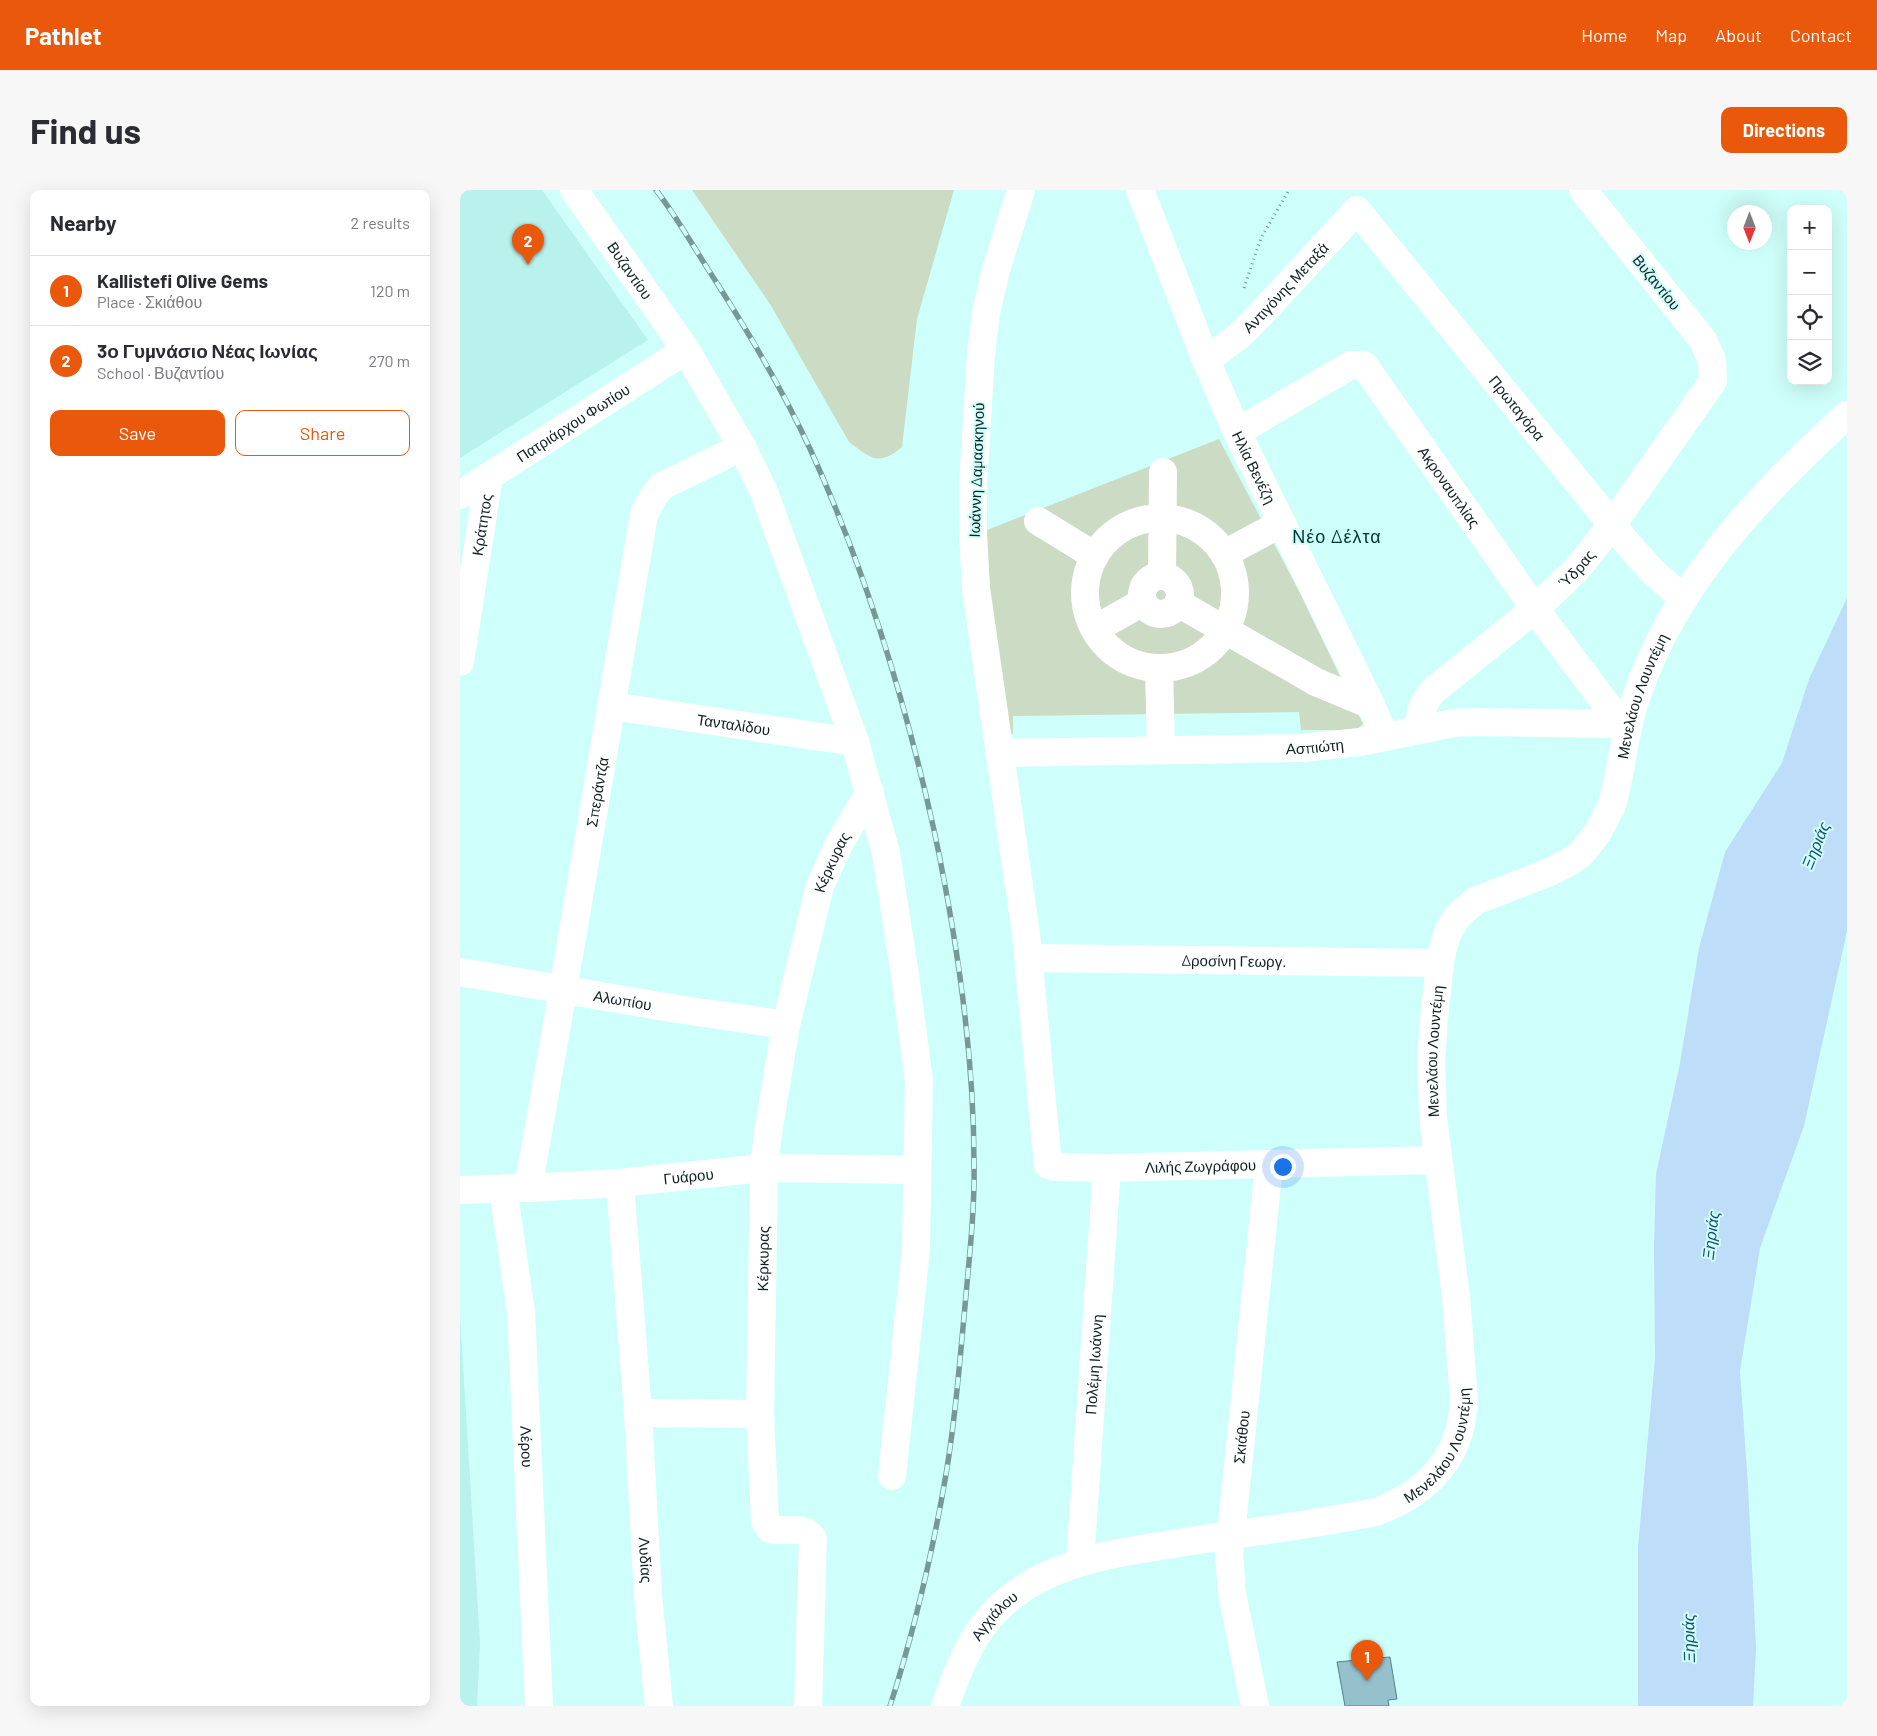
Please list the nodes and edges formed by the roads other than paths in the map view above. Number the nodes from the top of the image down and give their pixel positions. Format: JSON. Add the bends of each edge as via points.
{"nodes":[{"id":1,"x":574,"y":190,"type":"edge"},
{"id":2,"x":1022,"y":190,"type":"edge"},
{"id":3,"x":1140,"y":190,"type":"edge"},
{"id":4,"x":1583,"y":190,"type":"edge"},
{"id":5,"x":1357,"y":210,"type":"joint"},
{"id":6,"x":686,"y":350,"type":"junction"},
{"id":7,"x":1206,"y":360,"type":"junction"},
{"id":8,"x":1713,"y":381,"type":"joint"},
{"id":9,"x":1847,"y":415,"type":"edge"},
{"id":10,"x":1237,"y":432,"type":"junction"},
{"id":11,"x":742,"y":447,"type":"junction"},
{"id":12,"x":1163,"y":472,"type":"dead end"},
{"id":13,"x":489,"y":476,"type":"junction"},
{"id":14,"x":460,"y":495,"type":"edge"},
{"id":15,"x":1163,"y":518,"type":"junction"},
{"id":16,"x":1038,"y":521,"type":"dead end"},
{"id":17,"x":1282,"y":523,"type":"junction"},
{"id":18,"x":1612,"y":525,"type":"junction"},
{"id":19,"x":1224,"y":554,"type":"junction"},
{"id":20,"x":1095,"y":556,"type":"junction"},
{"id":21,"x":1162,"y":576,"type":"junction"},
{"id":22,"x":1684,"y":599,"type":"junction"},
{"id":23,"x":1143,"y":602,"type":"junction"},
{"id":24,"x":1178,"y":603,"type":"junction"},
{"id":25,"x":1535,"y":609,"type":"junction"},
{"id":26,"x":1095,"y":629,"type":"junction"},
{"id":27,"x":1225,"y":630,"type":"junction"},
{"id":28,"x":460,"y":662,"type":"edge"},
{"id":29,"x":1159,"y":668,"type":"junction"},
{"id":30,"x":1371,"y":705,"type":"junction"},
{"id":31,"x":611,"y":706,"type":"junction"},
{"id":32,"x":1624,"y":726,"type":"junction"},
{"id":33,"x":1420,"y":730,"type":"junction"},
{"id":34,"x":1385,"y":737,"type":"junction"},
{"id":35,"x":855,"y":742,"type":"junction"},
{"id":36,"x":1160,"y":750,"type":"junction"},
{"id":37,"x":999,"y":754,"type":"junction"},
{"id":38,"x":870,"y":792,"type":"junction"},
{"id":39,"x":1029,"y":958,"type":"junction"},
{"id":40,"x":1440,"y":963,"type":"junction"},
{"id":41,"x":460,"y":972,"type":"edge"},
{"id":42,"x":564,"y":989,"type":"junction"},
{"id":43,"x":786,"y":1025,"type":"junction"},
{"id":44,"x":1438,"y":1160,"type":"junction"},
{"id":45,"x":1269,"y":1165,"type":"junction"},
{"id":46,"x":1051,"y":1167,"type":"joint"},
{"id":47,"x":764,"y":1168,"type":"junction"},
{"id":48,"x":1107,"y":1168,"type":"junction"},
{"id":49,"x":917,"y":1170,"type":"junction"},
{"id":50,"x":620,"y":1183,"type":"junction"},
{"id":51,"x":516,"y":1188,"type":"junction"},
{"id":52,"x":460,"y":1190,"type":"edge"},
{"id":53,"x":638,"y":1413,"type":"junction"},
{"id":54,"x":760,"y":1414,"type":"junction"},
{"id":55,"x":892,"y":1476,"type":"dead end"},
{"id":56,"x":1230,"y":1535,"type":"junction"},
{"id":57,"x":1080,"y":1562,"type":"junction"},
{"id":58,"x":538,"y":1706,"type":"edge"},
{"id":59,"x":659,"y":1706,"type":"edge"},
{"id":60,"x":808,"y":1706,"type":"edge"},
{"id":61,"x":944,"y":1706,"type":"edge"},
{"id":62,"x":1255,"y":1706,"type":"edge"}],
"edges":[{"from":1,"to":6,"type":"street","name":"Βυζαντίου"},
{"from":2,"to":37,"type":"street","name":"Ιωάννη Δαμασκηνού","via":[[986,313],[973,485],[976,588]]},
{"from":3,"to":7,"type":"street","name":"Ηλία Βενέζη"},
{"from":4,"to":8,"type":"street","name":"Βυζαντίου","via":[[1704,340],[1712,361]]},
{"from":5,"to":7,"type":"street","name":"Αντιγόνης Μεταξά","via":[[1239,336]]},
{"from":5,"to":18,"type":"street","name":"Πρωταγόρα"},
{"from":6,"to":11,"type":"street","name":"Βυζαντίου"},
{"from":6,"to":13,"type":"street","name":"Πατριάρχου Φωτίου"},
{"from":7,"to":10,"type":"street","name":"Ηλία Βενέζη"},
{"from":8,"to":18,"type":"street","name":"Ύδρας"},
{"from":9,"to":22,"type":"street","name":"Μενελάου Λουντέμη","via":[[1780,478],[1734,529]]},
{"from":10,"to":17,"type":"street","name":"Ηλία Βενέζη"},
{"from":10,"to":25,"type":"street","name":"Ακροναυπλίας","via":[[1351,365],[1364,365]]},
{"from":11,"to":31,"type":"street","name":"Σπεράντζα","via":[[662,486],[648,506]]},
{"from":11,"to":35,"type":"street","via":[[764,492]]},
{"from":12,"to":15,"type":"street"},
{"from":13,"to":14,"type":"street","name":"Πατριάρχου Φωτίου"},
{"from":13,"to":28,"type":"street","name":"Κράτητος"},
{"from":15,"to":19,"type":"street","via":[[1200,530]]},
{"from":15,"to":20,"type":"street","via":[[1138,521],[1125,527],[1114,534]]},
{"from":15,"to":21,"type":"street"},
{"from":16,"to":20,"type":"street"},
{"from":17,"to":19,"type":"street"},
{"from":17,"to":30,"type":"street","name":"Ηλία Βενέζη"},
{"from":18,"to":22,"type":"street","name":"Πρωταγόρα","via":[[1653,572]]},
{"from":18,"to":25,"type":"street","name":"Ύδρας","via":[[1578,568]]},
{"from":19,"to":27,"type":"street","via":[[1231,567],[1235,595]]},
{"from":20,"to":26,"type":"street","via":[[1086,585],[1089,615]]},
{"from":21,"to":23,"type":"street","via":[[1145,584]]},
{"from":21,"to":24,"type":"street","via":[[1177,585],[1180,591]]},
{"from":22,"to":32,"type":"street","name":"Μενελάου Λουντέμη","via":[[1665,632]]},
{"from":23,"to":24,"type":"street","via":[[1151,611],[1164,614]]},
{"from":23,"to":26,"type":"street"},
{"from":24,"to":27,"type":"street"},
{"from":25,"to":32,"type":"street","name":"Ακροναυπλίας"},
{"from":25,"to":33,"type":"street","name":"Ύδρας","via":[[1433,691],[1421,706]]},
{"from":26,"to":29,"type":"street","via":[[1122,657]]},
{"from":27,"to":29,"type":"street","via":[[1201,656]]},
{"from":27,"to":30,"type":"street","via":[[1316,682]]},
{"from":29,"to":36,"type":"street"},
{"from":30,"to":34,"type":"street","name":"Ηλία Βενέζη"},
{"from":31,"to":35,"type":"street","name":"Τανταλίδου"},
{"from":31,"to":42,"type":"street","name":"Σπεράντζα"},
{"from":32,"to":33,"type":"street","name":"Ασπιώτη","via":[[1492,721],[1454,723]]},
{"from":32,"to":40,"type":"street","name":"Μενελάου Λουντέμη","via":[[1612,805],[1590,844],[1557,869],[1484,898],[1465,909],[1449,930]]},
{"from":33,"to":34,"type":"street","name":"Ασπιώτη"},
{"from":34,"to":36,"type":"street","name":"Ασπιώτη","via":[[1352,744],[1303,748]]},
{"from":35,"to":38,"type":"street"},
{"from":36,"to":37,"type":"street","name":"Ασπιώτη"},
{"from":37,"to":39,"type":"street","name":"Ιωάννη Δαμασκηνού"},
{"from":38,"to":43,"type":"street","name":"Κέρκυρας","via":[[838,844],[820,886]]},
{"from":38,"to":49,"type":"street","via":[[886,853],[905,974],[918,1081]]},
{"from":39,"to":40,"type":"street","name":"Δροσίνη Γεωργ."},
{"from":39,"to":46,"type":"street","name":"Ιωάννη Δαμασκηνού","via":[[1047,1162]]},
{"from":40,"to":44,"type":"street","name":"Μενελάου Λουντέμη","via":[[1432,1060]]},
{"from":41,"to":42,"type":"street","name":"Αλωπίου"},
{"from":42,"to":43,"type":"street","name":"Αλωπίου"},
{"from":42,"to":51,"type":"street","name":"Σπεράντζα"},
{"from":43,"to":47,"type":"street","name":"Κέρκυρας"},
{"from":44,"to":45,"type":"street","name":"Λιλής Ζωγράφου"},
{"from":44,"to":56,"type":"street","name":"Μενελάου Λουντέμη","via":[[1464,1387],[1459,1436],[1450,1455],[1419,1490],[1393,1506],[1376,1512]]},
{"from":45,"to":48,"type":"street","name":"Λιλής Ζωγράφου"},
{"from":45,"to":56,"type":"street","name":"Σκιάθου"},
{"from":46,"to":48,"type":"street","name":"Λιλής Ζωγράφου"},
{"from":47,"to":49,"type":"street","name":"Γυάρου"},
{"from":47,"to":50,"type":"street","name":"Γυάρου"},
{"from":47,"to":54,"type":"street","name":"Κέρκυρας"},
{"from":48,"to":57,"type":"street","name":"Πολέμη Ιωάννη"},
{"from":49,"to":55,"type":"street","via":[[916,1249]]},
{"from":50,"to":51,"type":"street","name":"Γυάρου"},
{"from":50,"to":53,"type":"street","name":"Λυδίας"},
{"from":51,"to":52,"type":"street","name":"Γυάρου"},
{"from":51,"to":58,"type":"street","name":"Λέρου"},
{"from":53,"to":54,"type":"street"},
{"from":53,"to":59,"type":"street","name":"Λυδίας","via":[[647,1588]]},
{"from":54,"to":60,"type":"street","name":"Κέρκυρας","via":[[765,1521],[775,1530],[806,1532],[814,1544]]},
{"from":56,"to":57,"type":"street","name":"Μενελάου Λουντέμη"},
{"from":56,"to":62,"type":"street","name":"Σκιάθου","via":[[1232,1593]]},
{"from":57,"to":61,"type":"street","name":"Αγχιάλου","via":[[1032,1583],[991,1616],[968,1649]]}]}
